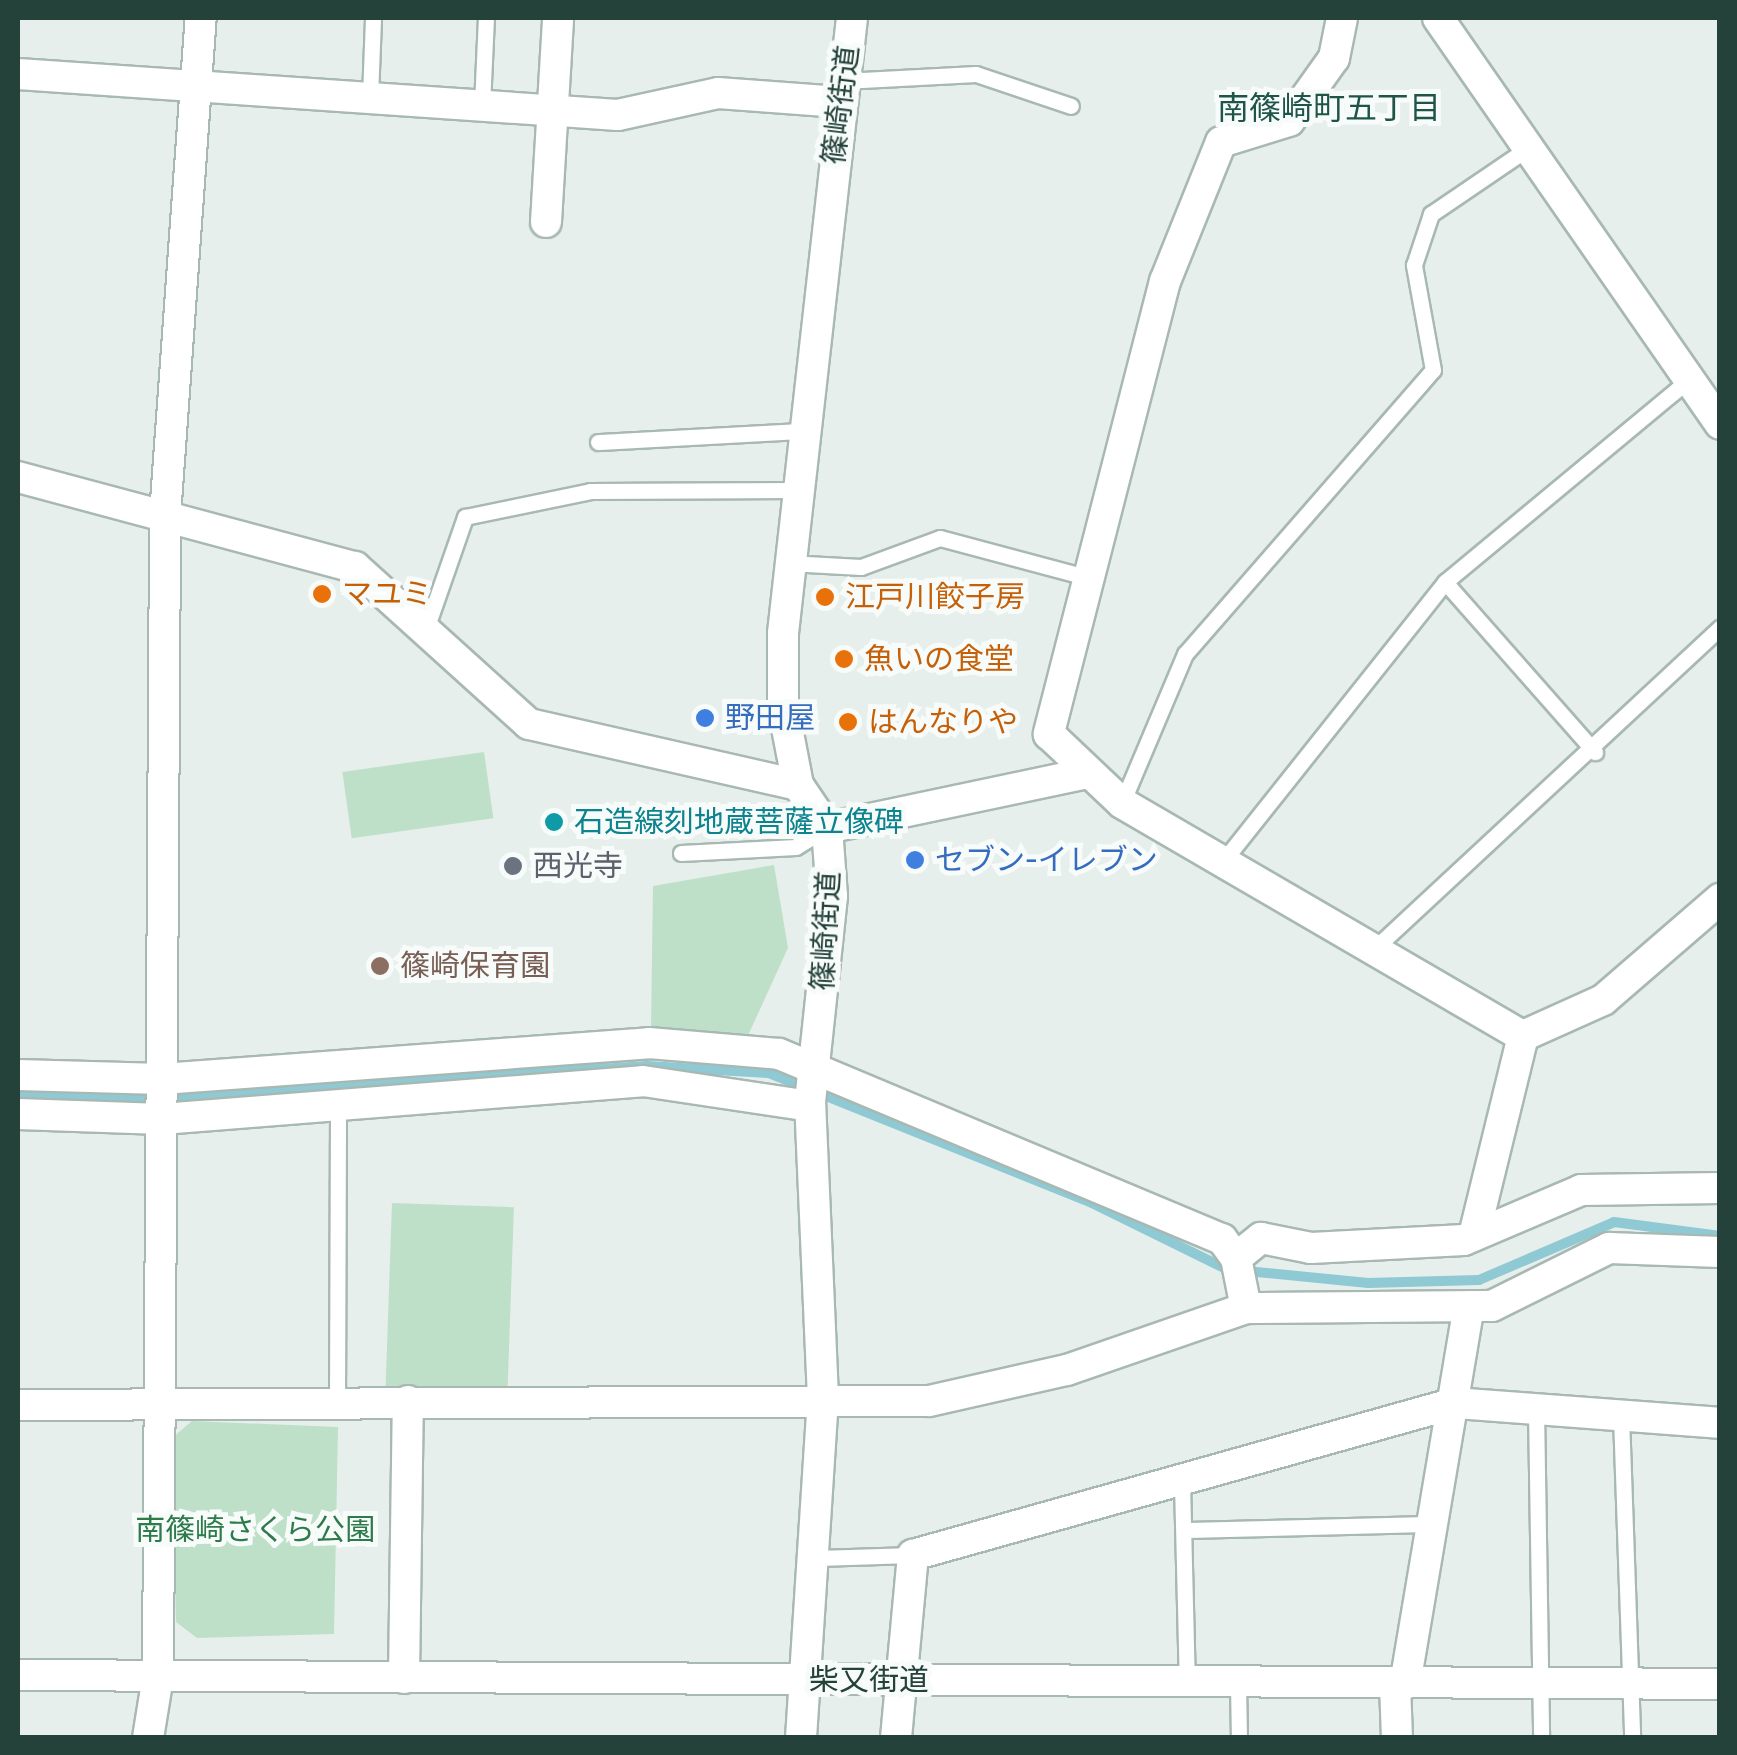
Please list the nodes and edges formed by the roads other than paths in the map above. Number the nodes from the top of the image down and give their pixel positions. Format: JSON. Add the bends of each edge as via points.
{"nodes":[{"id":1,"x":201,"y":18,"type":"edge"},
{"id":2,"x":373,"y":18,"type":"edge"},
{"id":3,"x":486,"y":18,"type":"edge"},
{"id":4,"x":558,"y":18,"type":"edge"},
{"id":5,"x":852,"y":18,"type":"edge"},
{"id":6,"x":1342,"y":18,"type":"edge"},
{"id":7,"x":1438,"y":18,"type":"edge"},
{"id":8,"x":18,"y":74,"type":"edge"},
{"id":9,"x":197,"y":85,"type":"junction"},
{"id":10,"x":842,"y":91,"type":"junction"},
{"id":11,"x":370,"y":97,"type":"junction"},
{"id":12,"x":482,"y":105,"type":"junction"},
{"id":13,"x":1071,"y":106,"type":"dead end"},
{"id":14,"x":556,"y":111,"type":"junction"},
{"id":15,"x":1531,"y":146,"type":"junction"},
{"id":16,"x":546,"y":222,"type":"dead end"},
{"id":17,"x":1688,"y":380,"type":"junction"},
{"id":18,"x":1718,"y":418,"type":"edge"},
{"id":19,"x":802,"y":431,"type":"junction"},
{"id":20,"x":598,"y":442,"type":"dead end"},
{"id":21,"x":18,"y":477,"type":"edge"},
{"id":22,"x":795,"y":490,"type":"junction"},
{"id":23,"x":165,"y":516,"type":"junction"},
{"id":24,"x":787,"y":562,"type":"junction"},
{"id":25,"x":1089,"y":578,"type":"junction"},
{"id":26,"x":1445,"y":582,"type":"junction"},
{"id":27,"x":1720,"y":628,"type":"edge"},
{"id":28,"x":425,"y":632,"type":"junction"},
{"id":29,"x":1595,"y":752,"type":"junction"},
{"id":30,"x":1084,"y":774,"type":"junction"},
{"id":31,"x":798,"y":785,"type":"junction"},
{"id":32,"x":1122,"y":803,"type":"junction"},
{"id":33,"x":827,"y":828,"type":"junction"},
{"id":34,"x":681,"y":854,"type":"dead end"},
{"id":35,"x":1224,"y":860,"type":"junction"},
{"id":36,"x":1720,"y":899,"type":"edge"},
{"id":37,"x":1368,"y":954,"type":"junction"},
{"id":38,"x":1523,"y":1036,"type":"junction"},
{"id":39,"x":18,"y":1074,"type":"edge"},
{"id":40,"x":812,"y":1091,"type":"junction"},
{"id":41,"x":162,"y":1099,"type":"junction"},
{"id":42,"x":338,"y":1106,"type":"junction"},
{"id":43,"x":18,"y":1114,"type":"edge"},
{"id":44,"x":1720,"y":1188,"type":"edge"},
{"id":45,"x":1474,"y":1234,"type":"junction"},
{"id":46,"x":1720,"y":1252,"type":"edge"},
{"id":47,"x":1236,"y":1258,"type":"junction"},
{"id":48,"x":1469,"y":1306,"type":"junction"},
{"id":49,"x":1246,"y":1308,"type":"junction"},
{"id":50,"x":823,"y":1398,"type":"junction"},
{"id":51,"x":408,"y":1401,"type":"junction"},
{"id":52,"x":337,"y":1402,"type":"junction"},
{"id":53,"x":1455,"y":1403,"type":"junction"},
{"id":54,"x":158,"y":1405,"type":"junction"},
{"id":55,"x":18,"y":1406,"type":"edge"},
{"id":56,"x":1536,"y":1409,"type":"junction"},
{"id":57,"x":1621,"y":1416,"type":"junction"},
{"id":58,"x":1720,"y":1424,"type":"edge"},
{"id":59,"x":1182,"y":1483,"type":"junction"},
{"id":60,"x":1430,"y":1524,"type":"junction"},
{"id":61,"x":1185,"y":1530,"type":"junction"},
{"id":62,"x":913,"y":1555,"type":"junction"},
{"id":63,"x":817,"y":1558,"type":"junction"},
{"id":64,"x":18,"y":1675,"type":"edge"},
{"id":65,"x":158,"y":1676,"type":"junction"},
{"id":66,"x":404,"y":1678,"type":"junction"},
{"id":67,"x":904,"y":1679,"type":"junction"},
{"id":68,"x":808,"y":1680,"type":"junction"},
{"id":69,"x":1188,"y":1682,"type":"junction"},
{"id":70,"x":1238,"y":1682,"type":"junction"},
{"id":71,"x":1400,"y":1684,"type":"junction"},
{"id":72,"x":1539,"y":1684,"type":"junction"},
{"id":73,"x":1631,"y":1684,"type":"junction"},
{"id":74,"x":1720,"y":1684,"type":"edge"},
{"id":75,"x":148,"y":1738,"type":"edge"},
{"id":76,"x":802,"y":1738,"type":"edge"},
{"id":77,"x":896,"y":1738,"type":"edge"},
{"id":78,"x":1239,"y":1738,"type":"edge"},
{"id":79,"x":1396,"y":1738,"type":"edge"},
{"id":80,"x":1540,"y":1738,"type":"edge"},
{"id":81,"x":1632,"y":1738,"type":"edge"}],
"edges":[{"from":1,"to":9,"type":"street"},
{"from":2,"to":11,"type":"lane"},
{"from":3,"to":12,"type":"lane"},
{"from":4,"to":14,"type":"street"},
{"from":5,"to":10,"type":"street","name":"篠崎街道"},
{"from":6,"to":25,"type":"street","via":[[1334,58],[1289,121],[1222,142],[1165,281]]},
{"from":7,"to":15,"type":"street"},
{"from":8,"to":9,"type":"street"},
{"from":9,"to":11,"type":"street"},
{"from":9,"to":23,"type":"street"},
{"from":10,"to":13,"type":"lane","via":[[976,74]]},
{"from":10,"to":14,"type":"street","via":[[718,93],[618,115]]},
{"from":10,"to":19,"type":"street","name":"篠崎街道"},
{"from":11,"to":12,"type":"street"},
{"from":12,"to":14,"type":"street"},
{"from":14,"to":16,"type":"street"},
{"from":15,"to":17,"type":"street"},
{"from":15,"to":32,"type":"lane","via":[[1432,214],[1414,264],[1432,370],[1185,654]]},
{"from":17,"to":18,"type":"street"},
{"from":17,"to":26,"type":"lane"},
{"from":19,"to":20,"type":"lane"},
{"from":19,"to":22,"type":"street","name":"篠崎街道"},
{"from":21,"to":23,"type":"street"},
{"from":22,"to":24,"type":"street","name":"篠崎街道"},
{"from":22,"to":28,"type":"lane","via":[[590,490],[464,516]]},
{"from":23,"to":28,"type":"street","via":[[355,568]]},
{"from":23,"to":41,"type":"street"},
{"from":24,"to":25,"type":"lane","via":[[861,566],[940,538]]},
{"from":24,"to":31,"type":"street","name":"篠崎街道","via":[[783,707]]},
{"from":25,"to":30,"type":"street","via":[[1049,734]]},
{"from":26,"to":29,"type":"lane"},
{"from":26,"to":35,"type":"lane"},
{"from":27,"to":29,"type":"lane"},
{"from":28,"to":31,"type":"street","via":[[530,724]]},
{"from":29,"to":37,"type":"lane"},
{"from":30,"to":32,"type":"street"},
{"from":30,"to":33,"type":"street"},
{"from":31,"to":33,"type":"street","name":"篠崎街道"},
{"from":32,"to":35,"type":"street"},
{"from":33,"to":34,"type":"lane","via":[[796,847]]},
{"from":33,"to":40,"type":"street","name":"篠崎街道","via":[[832,896]]},
{"from":35,"to":37,"type":"street"},
{"from":36,"to":38,"type":"street","via":[[1603,1000]]},
{"from":37,"to":38,"type":"street"},
{"from":38,"to":45,"type":"street"},
{"from":39,"to":41,"type":"street"},
{"from":40,"to":41,"type":"street","via":[[779,1054],[649,1043]]},
{"from":40,"to":42,"type":"street","via":[[642,1081]]},
{"from":40,"to":47,"type":"street","via":[[1076,1175],[1222,1238]]},
{"from":40,"to":50,"type":"street","name":"篠崎街道"},
{"from":41,"to":42,"type":"street"},
{"from":41,"to":43,"type":"street"},
{"from":41,"to":54,"type":"street"},
{"from":42,"to":52,"type":"lane"},
{"from":44,"to":45,"type":"street","via":[[1581,1190]]},
{"from":45,"to":47,"type":"street","via":[[1311,1248],[1261,1238]]},
{"from":46,"to":48,"type":"street","via":[[1610,1248],[1492,1306]]},
{"from":47,"to":49,"type":"street"},
{"from":48,"to":49,"type":"street"},
{"from":48,"to":53,"type":"street"},
{"from":49,"to":50,"type":"street","via":[[1067,1370],[930,1402]]},
{"from":50,"to":51,"type":"street"},
{"from":50,"to":63,"type":"street","name":"篠崎街道"},
{"from":51,"to":52,"type":"street"},
{"from":51,"to":66,"type":"street"},
{"from":52,"to":54,"type":"street"},
{"from":53,"to":56,"type":"street"},
{"from":53,"to":59,"type":"street"},
{"from":53,"to":60,"type":"street"},
{"from":54,"to":55,"type":"street"},
{"from":54,"to":65,"type":"street"},
{"from":56,"to":57,"type":"street"},
{"from":56,"to":72,"type":"lane"},
{"from":57,"to":58,"type":"street"},
{"from":57,"to":73,"type":"lane"},
{"from":59,"to":61,"type":"lane"},
{"from":59,"to":62,"type":"street"},
{"from":60,"to":61,"type":"lane"},
{"from":60,"to":71,"type":"street"},
{"from":61,"to":69,"type":"lane"},
{"from":62,"to":63,"type":"lane"},
{"from":62,"to":67,"type":"street"},
{"from":63,"to":68,"type":"street","name":"篠崎街道"},
{"from":64,"to":65,"type":"street","name":"柴又街道"},
{"from":65,"to":66,"type":"street","name":"柴又街道"},
{"from":65,"to":75,"type":"street"},
{"from":66,"to":68,"type":"street","name":"柴又街道"},
{"from":67,"to":68,"type":"street","name":"柴又街道"},
{"from":67,"to":69,"type":"street","name":"柴又街道"},
{"from":67,"to":77,"type":"street"},
{"from":68,"to":76,"type":"street","name":"篠崎街道"},
{"from":69,"to":70,"type":"street","name":"柴又街道"},
{"from":70,"to":71,"type":"street","name":"柴又街道"},
{"from":70,"to":78,"type":"lane"},
{"from":71,"to":72,"type":"street","name":"柴又街道"},
{"from":71,"to":79,"type":"street"},
{"from":72,"to":73,"type":"street","name":"柴又街道"},
{"from":72,"to":80,"type":"lane"},
{"from":73,"to":74,"type":"street","name":"柴又街道"},
{"from":73,"to":81,"type":"lane"}]}
